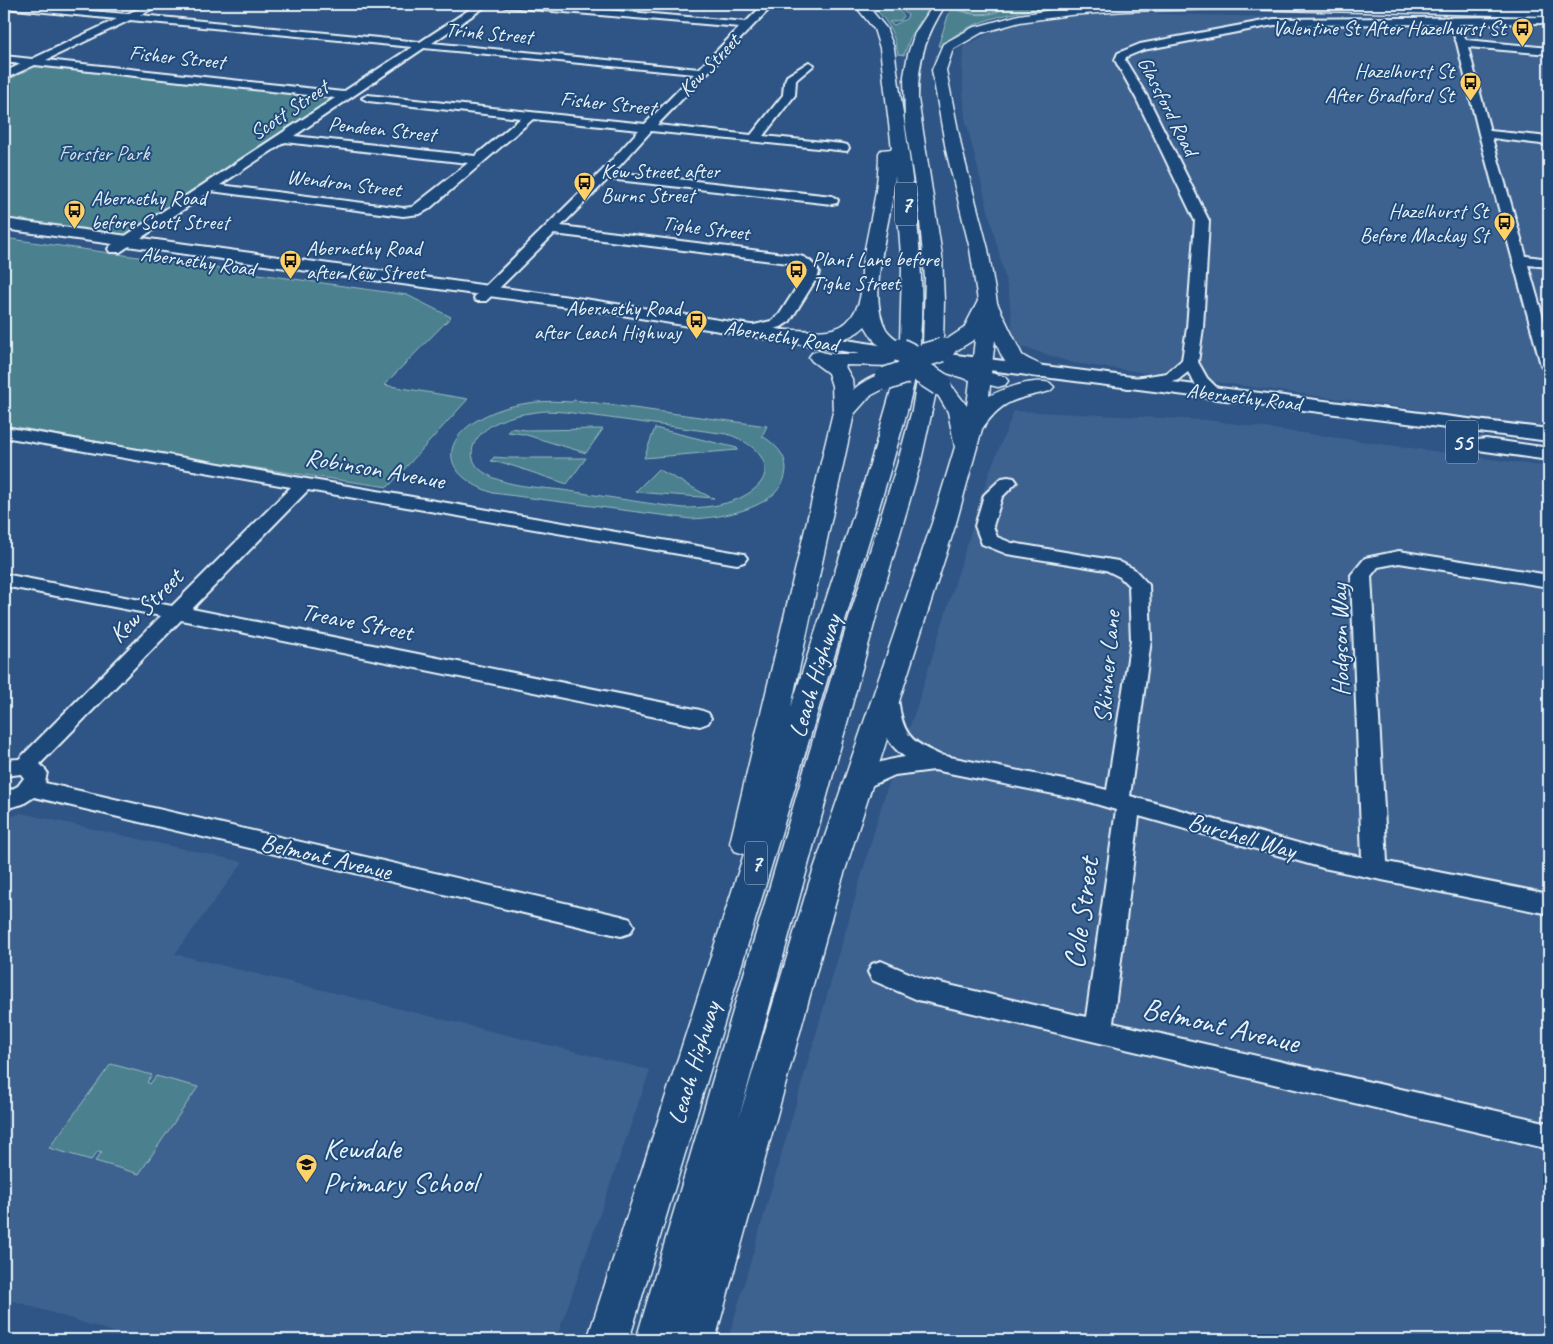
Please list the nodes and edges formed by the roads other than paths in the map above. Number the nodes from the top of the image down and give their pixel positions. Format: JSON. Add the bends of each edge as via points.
{"nodes":[{"id":1,"x":156,"y":4,"type":"edge"},
{"id":2,"x":484,"y":4,"type":"edge"},
{"id":3,"x":506,"y":4,"type":"edge"},
{"id":4,"x":769,"y":4,"type":"edge"},
{"id":5,"x":860,"y":4,"type":"edge"},
{"id":6,"x":941,"y":4,"type":"edge"},
{"id":7,"x":1200,"y":4,"type":"edge"},
{"id":8,"x":1511,"y":4,"type":"edge"},
{"id":9,"x":4,"y":5,"type":"edge"},
{"id":10,"x":1246,"y":5,"type":"junction"},
{"id":11,"x":1549,"y":6,"type":"edge"},
{"id":12,"x":1549,"y":12,"type":"edge"},
{"id":13,"x":129,"y":17,"type":"junction"},
{"id":14,"x":1452,"y":20,"type":"junction"},
{"id":15,"x":1549,"y":20,"type":"edge"},
{"id":16,"x":748,"y":25,"type":"junction"},
{"id":17,"x":1462,"y":43,"type":"junction"},
{"id":18,"x":421,"y":46,"type":"junction"},
{"id":19,"x":1549,"y":51,"type":"edge"},
{"id":20,"x":4,"y":59,"type":"edge"},
{"id":21,"x":34,"y":62,"type":"junction"},
{"id":22,"x":809,"y":65,"type":"dead end"},
{"id":23,"x":702,"y":72,"type":"junction"},
{"id":24,"x":4,"y":76,"type":"edge"},
{"id":25,"x":346,"y":96,"type":"junction"},
{"id":26,"x":368,"y":98,"type":"dead end"},
{"id":27,"x":892,"y":100,"type":"junction"},
{"id":28,"x":946,"y":110,"type":"junction"},
{"id":29,"x":531,"y":115,"type":"junction"},
{"id":30,"x":648,"y":127,"type":"junction"},
{"id":31,"x":1485,"y":134,"type":"junction"},
{"id":32,"x":283,"y":138,"type":"junction"},
{"id":33,"x":754,"y":139,"type":"junction"},
{"id":34,"x":1549,"y":141,"type":"edge"},
{"id":35,"x":843,"y":148,"type":"dead end"},
{"id":36,"x":477,"y":160,"type":"junction"},
{"id":37,"x":604,"y":174,"type":"junction"},
{"id":38,"x":208,"y":187,"type":"junction"},
{"id":39,"x":832,"y":200,"type":"dead end"},
{"id":40,"x":4,"y":224,"type":"edge"},
{"id":41,"x":549,"y":229,"type":"junction"},
{"id":42,"x":4,"y":233,"type":"edge"},
{"id":43,"x":120,"y":246,"type":"junction"},
{"id":44,"x":1520,"y":260,"type":"junction"},
{"id":45,"x":1549,"y":264,"type":"edge"},
{"id":46,"x":485,"y":295,"type":"junction"},
{"id":47,"x":869,"y":301,"type":"junction"},
{"id":48,"x":988,"y":301,"type":"junction"},
{"id":49,"x":746,"y":331,"type":"junction"},
{"id":50,"x":779,"y":336,"type":"junction"},
{"id":51,"x":831,"y":354,"type":"junction"},
{"id":52,"x":903,"y":361,"type":"junction"},
{"id":53,"x":1190,"y":362,"type":"junction"},
{"id":54,"x":943,"y":365,"type":"junction"},
{"id":55,"x":1549,"y":365,"type":"edge"},
{"id":56,"x":986,"y":372,"type":"junction"},
{"id":57,"x":1042,"y":380,"type":"junction"},
{"id":58,"x":1128,"y":383,"type":"junction"},
{"id":59,"x":1215,"y":394,"type":"junction"},
{"id":60,"x":844,"y":412,"type":"junction"},
{"id":61,"x":974,"y":426,"type":"junction"},
{"id":62,"x":1549,"y":427,"type":"edge"},
{"id":63,"x":4,"y":432,"type":"edge"},
{"id":64,"x":1549,"y":435,"type":"edge"},
{"id":65,"x":1521,"y":441,"type":"junction"},
{"id":66,"x":1549,"y":452,"type":"edge"},
{"id":67,"x":964,"y":457,"type":"junction"},
{"id":68,"x":1008,"y":482,"type":"dead end"},
{"id":69,"x":304,"y":483,"type":"junction"},
{"id":70,"x":737,"y":558,"type":"dead end"},
{"id":71,"x":4,"y":580,"type":"edge"},
{"id":72,"x":1549,"y":581,"type":"edge"},
{"id":73,"x":176,"y":613,"type":"junction"},
{"id":74,"x":887,"y":697,"type":"junction"},
{"id":75,"x":700,"y":718,"type":"dead end"},
{"id":76,"x":935,"y":762,"type":"junction"},
{"id":77,"x":20,"y":774,"type":"edge"},
{"id":78,"x":859,"y":783,"type":"junction"},
{"id":79,"x":4,"y":801,"type":"edge"},
{"id":80,"x":1123,"y":802,"type":"junction"},
{"id":81,"x":1375,"y":869,"type":"junction"},
{"id":82,"x":1549,"y":904,"type":"edge"},
{"id":83,"x":621,"y":926,"type":"dead end"},
{"id":84,"x":881,"y":972,"type":"dead end"},
{"id":85,"x":1098,"y":1031,"type":"junction"},
{"id":86,"x":703,"y":1033,"type":"junction"},
{"id":87,"x":1549,"y":1136,"type":"edge"},
{"id":88,"x":608,"y":1340,"type":"edge"},
{"id":89,"x":656,"y":1340,"type":"edge"},
{"id":90,"x":694,"y":1340,"type":"edge"}],
"edges":[{"from":1,"to":13,"type":"street"},
{"from":2,"to":18,"type":"street","name":"Scott Street"},
{"from":3,"to":16,"type":"street"},
{"from":4,"to":16,"type":"street","name":"Kew Street"},
{"from":5,"to":27,"type":"highway","name":"Leach Highway","number":"7","via":[[875,20],[884,37]]},
{"from":6,"to":28,"type":"highway","via":[[930,54],[934,83]]},
{"from":6,"to":89,"type":"highway","name":"Leach Highway","number":"7","via":[[923,31],[912,66],[911,84],[912,117],[929,213],[936,293],[934,339],[926,391],[910,460]]},
{"from":7,"to":10,"type":"highway"},
{"from":8,"to":11,"type":"highway"},
{"from":9,"to":13,"type":"street","name":"Trink Street"},
{"from":10,"to":12,"type":"highway"},
{"from":10,"to":28,"type":"highway","via":[[1081,6],[1031,12],[988,22],[959,36],[940,56],[939,70]]},
{"from":13,"to":18,"type":"street","name":"Trink Street"},
{"from":13,"to":21,"type":"street"},
{"from":14,"to":15,"type":"street","name":"Glassford Road"},
{"from":14,"to":17,"type":"street"},
{"from":14,"to":53,"type":"street","name":"Glassford Road","via":[[1274,22],[1140,47],[1122,55],[1122,66],[1142,98],[1202,221]]},
{"from":16,"to":23,"type":"street","name":"Kew Street"},
{"from":17,"to":19,"type":"street"},
{"from":17,"to":31,"type":"street"},
{"from":18,"to":23,"type":"street","name":"Trink Street"},
{"from":18,"to":25,"type":"street","name":"Scott Street"},
{"from":20,"to":21,"type":"street","name":"Fisher Street"},
{"from":21,"to":24,"type":"street"},
{"from":21,"to":25,"type":"street","name":"Fisher Street"},
{"from":22,"to":33,"type":"street","via":[[791,78],[789,95]]},
{"from":23,"to":30,"type":"street","name":"Kew Street"},
{"from":25,"to":32,"type":"street","name":"Scott Street"},
{"from":26,"to":29,"type":"street","name":"Fisher Street"},
{"from":27,"to":47,"type":"highway","number":"7","via":[[887,120],[886,186]]},
{"from":27,"to":86,"type":"highway","name":"Leach Highway","number":"7","via":[[911,258],[910,344],[900,395]]},
{"from":28,"to":48,"type":"highway"},
{"from":29,"to":30,"type":"street","name":"Fisher Street"},
{"from":29,"to":36,"type":"street","name":"Wendron Street"},
{"from":30,"to":33,"type":"street","name":"Fisher Street"},
{"from":30,"to":37,"type":"street","name":"Kew Street"},
{"from":31,"to":34,"type":"street"},
{"from":31,"to":44,"type":"street"},
{"from":32,"to":36,"type":"street","name":"Pendeen Street"},
{"from":32,"to":38,"type":"street","name":"Scott Street"},
{"from":33,"to":35,"type":"street","name":"Fisher Street"},
{"from":36,"to":38,"type":"street","name":"Wendron Street","via":[[415,211]]},
{"from":37,"to":39,"type":"street"},
{"from":37,"to":41,"type":"street","name":"Kew Street"},
{"from":38,"to":43,"type":"street","name":"Scott Street"},
{"from":40,"to":43,"type":"main road","name":"Abernethy Road"},
{"from":41,"to":46,"type":"street","name":"Kew Street"},
{"from":41,"to":49,"type":"street","name":"Tighe Street","via":[[800,260],[812,272],[785,318],[776,324]]},
{"from":42,"to":43,"type":"main road","name":"Abernethy Road"},
{"from":43,"to":46,"type":"main road","name":"Abernethy Road"},
{"from":44,"to":45,"type":"street"},
{"from":44,"to":55,"type":"street"},
{"from":46,"to":49,"type":"main road","name":"Abernethy Road","via":[[591,305]]},
{"from":46,"to":51,"type":"main road","name":"Abernethy Road","via":[[700,336]]},
{"from":47,"to":50,"type":"highway","number":"7","via":[[856,325],[850,329],[828,335]]},
{"from":47,"to":52,"type":"highway","number":"7","via":[[875,327]]},
{"from":48,"to":54,"type":"highway","via":[[978,326]]},
{"from":48,"to":56,"type":"highway"},
{"from":48,"to":57,"type":"highway","via":[[1013,358]]},
{"from":49,"to":50,"type":"main road","name":"Abernethy Road"},
{"from":50,"to":51,"type":"main road","name":"Abernethy Road"},
{"from":51,"to":52,"type":"highway"},
{"from":51,"to":60,"type":"highway","via":[[841,378]]},
{"from":52,"to":54,"type":"highway","number":"7","bridge":true},
{"from":52,"to":54,"type":"highway","bridge":true},
{"from":52,"to":60,"type":"highway"},
{"from":53,"to":58,"type":"street","via":[[1172,377]]},
{"from":53,"to":59,"type":"street","via":[[1201,381]]},
{"from":54,"to":56,"type":"highway","number":"7"},
{"from":54,"to":67,"type":"highway","number":"7","via":[[948,391],[959,411]]},
{"from":56,"to":57,"type":"main road","name":"Abernethy Road","number":"55"},
{"from":56,"to":61,"type":"highway","number":"7"},
{"from":57,"to":58,"type":"main road","name":"Abernethy Road","number":"55"},
{"from":57,"to":61,"type":"highway","number":"7","via":[[994,400],[978,416]]},
{"from":57,"to":65,"type":"main road","name":"Abernethy Road","number":"55","via":[[1256,412]]},
{"from":58,"to":59,"type":"main road","name":"Abernethy Road","number":"55"},
{"from":59,"to":65,"type":"main road","name":"Abernethy Road","number":"55"},
{"from":60,"to":86,"type":"highway"},
{"from":61,"to":67,"type":"highway","number":"7"},
{"from":62,"to":65,"type":"main road"},
{"from":63,"to":69,"type":"street","name":"Robinson Avenue"},
{"from":64,"to":65,"type":"main road","name":"Abernethy Road","number":"55"},
{"from":65,"to":66,"type":"main road","name":"Abernethy Road","number":"55"},
{"from":67,"to":74,"type":"highway","number":"7"},
{"from":68,"to":80,"type":"street","name":"Skinner Lane","via":[[993,495],[984,526],[989,540],[1007,548],[1111,565],[1139,584],[1141,640]]},
{"from":69,"to":70,"type":"street","name":"Robinson Avenue"},
{"from":69,"to":73,"type":"street","name":"Kew Street"},
{"from":71,"to":73,"type":"street","name":"Treave Street"},
{"from":72,"to":81,"type":"street","name":"Hodgson Way","via":[[1399,558],[1372,562],[1361,575]]},
{"from":73,"to":75,"type":"street","name":"Treave Street"},
{"from":73,"to":77,"type":"street","name":"Kew Street"},
{"from":74,"to":76,"type":"street","name":"Burchell Way","via":[[891,725],[901,742],[914,754]]},
{"from":74,"to":78,"type":"highway","number":"7"},
{"from":76,"to":78,"type":"street","name":"Burchell Way","via":[[889,767]]},
{"from":76,"to":80,"type":"street","name":"Burchell Way"},
{"from":77,"to":79,"type":"street","name":"Kew Street","via":[[14,798]]},
{"from":77,"to":83,"type":"street","name":"Belmont Avenue"},
{"from":78,"to":90,"type":"highway","number":"7","via":[[825,882]]},
{"from":80,"to":81,"type":"street","name":"Burchell Way","via":[[1323,859]]},
{"from":80,"to":85,"type":"street","name":"Cole Street"},
{"from":81,"to":82,"type":"street","name":"Burchell Way"},
{"from":84,"to":85,"type":"street","name":"Belmont Avenue","via":[[918,990]]},
{"from":85,"to":87,"type":"street","name":"Belmont Avenue"},
{"from":86,"to":88,"type":"highway","name":"Leach Highway","number":"7"}]}
